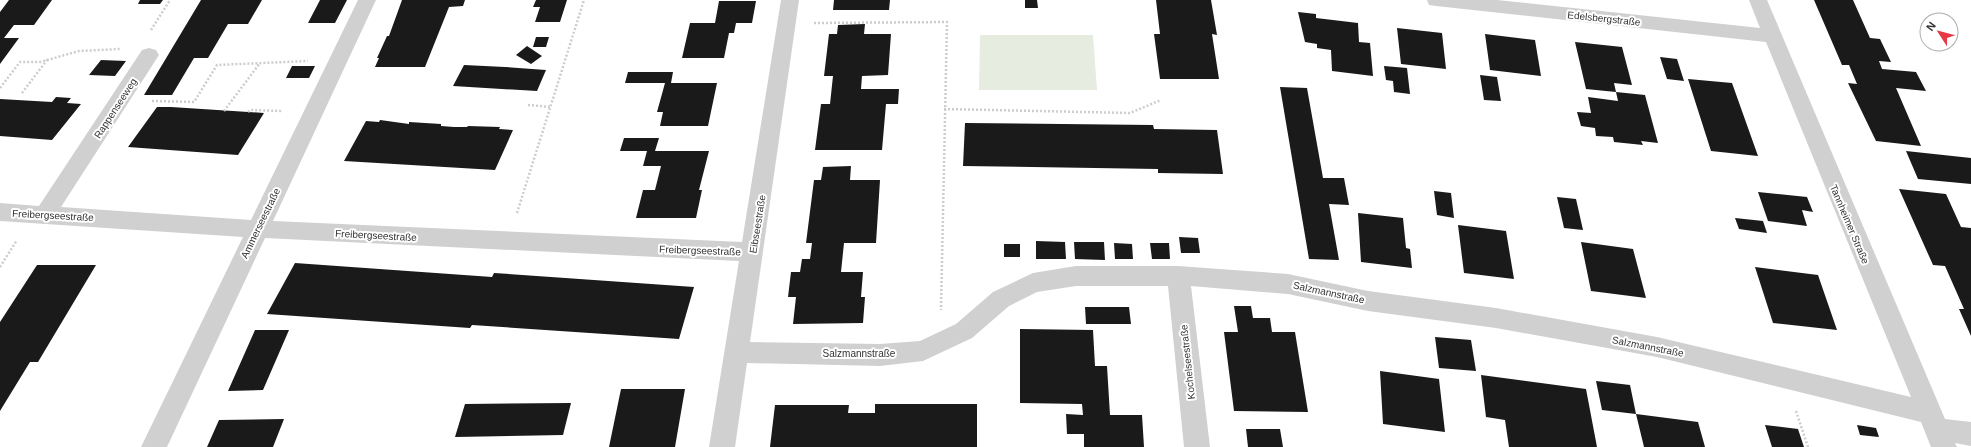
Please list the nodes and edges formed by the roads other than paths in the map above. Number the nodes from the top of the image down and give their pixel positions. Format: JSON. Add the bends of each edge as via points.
{"nodes":[{"id":1,"x":367,"y":0,"type":"edge"},
{"id":2,"x":790,"y":0,"type":"edge"},
{"id":3,"x":1436,"y":0,"type":"edge"},
{"id":4,"x":1758,"y":0,"type":"edge"},
{"id":5,"x":1772,"y":36,"type":"junction"},
{"id":6,"x":148,"y":52,"type":"road end"},
{"id":7,"x":0,"y":212,"type":"edge"},
{"id":8,"x":45,"y":214,"type":"junction"},
{"id":9,"x":257,"y":229,"type":"junction"},
{"id":10,"x":752,"y":252,"type":"junction"},
{"id":11,"x":1178,"y":276,"type":"junction"},
{"id":12,"x":738,"y":352,"type":"junction"},
{"id":13,"x":1937,"y":430,"type":"edge"},
{"id":14,"x":1971,"y":434,"type":"edge"},
{"id":15,"x":154,"y":447,"type":"edge"},
{"id":16,"x":722,"y":447,"type":"edge"},
{"id":17,"x":1197,"y":447,"type":"edge"}],
"edges":[{"from":1,"to":9,"type":"street","name":"Ammerseestraße"},
{"from":2,"to":10,"type":"street","name":"Eibseestraße"},
{"from":3,"to":5,"type":"street","name":"Edelsbergstraße"},
{"from":4,"to":5,"type":"street","name":"Tannheimer Straße"},
{"from":5,"to":13,"type":"street","name":"Tannheimer Straße"},
{"from":6,"to":8,"type":"street","name":"Rappenseeweg","via":[[120,100]]},
{"from":7,"to":8,"type":"street","name":"Freibergseestraße"},
{"from":8,"to":9,"type":"street","name":"Freibergseestraße"},
{"from":9,"to":10,"type":"street","name":"Freibergseestraße"},
{"from":9,"to":15,"type":"street","name":"Ammerseestraße"},
{"from":10,"to":12,"type":"street","name":"Eibseestraße"},
{"from":11,"to":12,"type":"street","name":"Salzmannstraße","via":[[1076,276],[1033,283],[1001,299],[964,331],[923,351],[880,355]]},
{"from":11,"to":13,"type":"street","name":"Salzmannstraße","via":[[1288,284],[1368,301],[1496,318],[1649,346],[1803,381]]},
{"from":11,"to":17,"type":"street","name":"Kochelseestraße"},
{"from":12,"to":16,"type":"street","name":"Eibseestraße"},
{"from":13,"to":14,"type":"street","name":"Salzmannstraße"}]}
